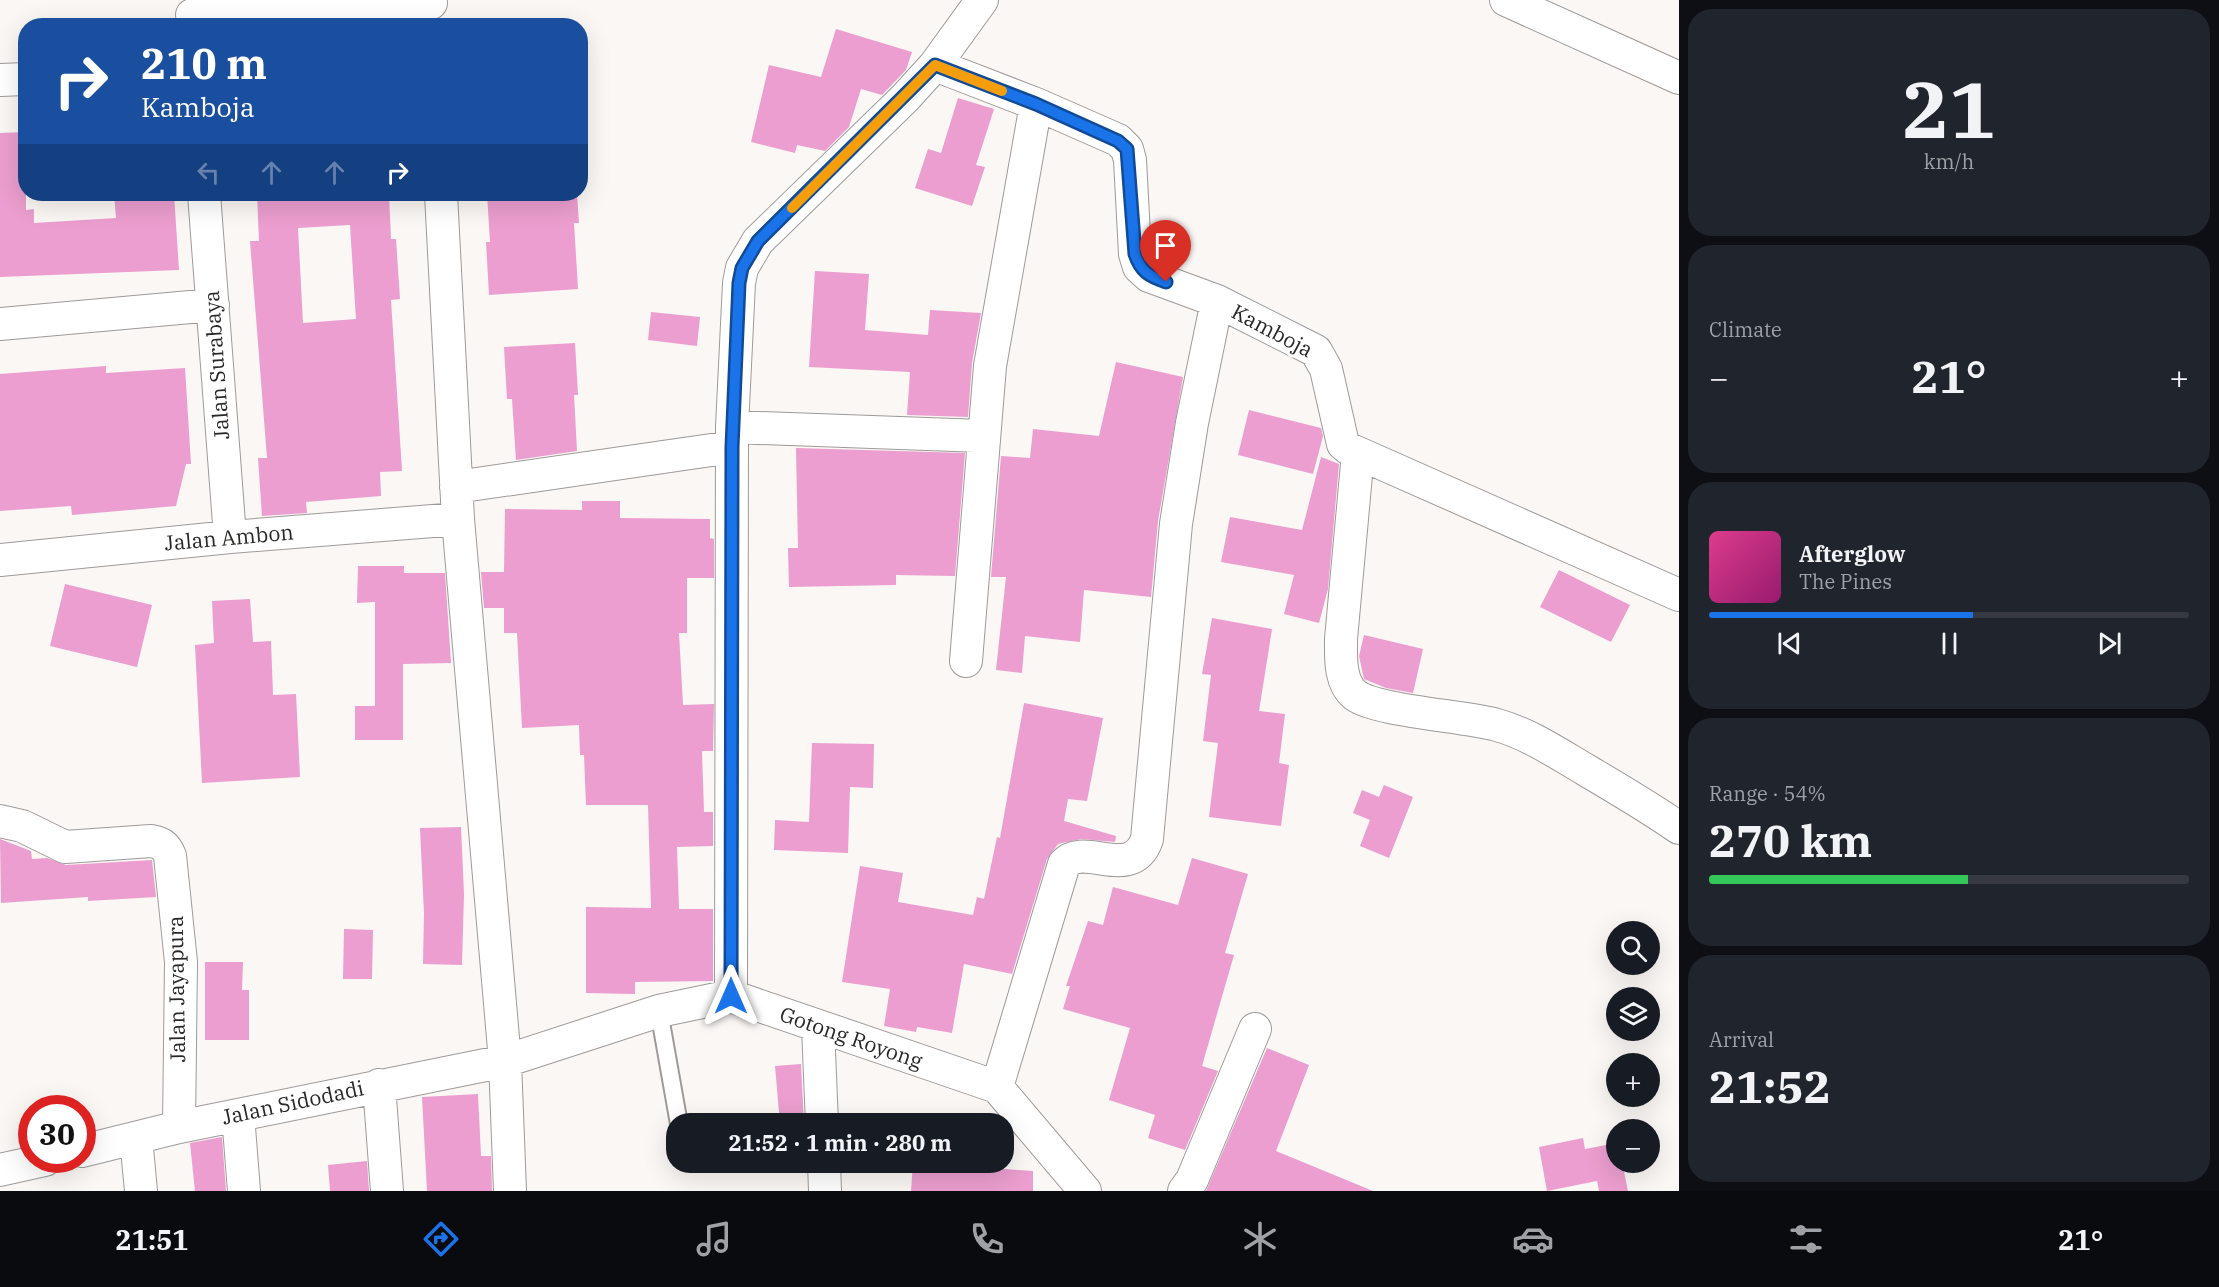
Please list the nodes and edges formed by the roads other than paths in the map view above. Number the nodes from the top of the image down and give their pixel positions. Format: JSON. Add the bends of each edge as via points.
{"nodes":[{"id":1,"x":982,"y":0,"type":"edge"},
{"id":2,"x":1506,"y":0,"type":"edge"},
{"id":3,"x":431,"y":10,"type":"edge"},
{"id":4,"x":192,"y":14,"type":"edge"},
{"id":5,"x":935,"y":65,"type":"junction"},
{"id":6,"x":1679,"y":78,"type":"edge"},
{"id":7,"x":18,"y":79,"type":"edge"},
{"id":8,"x":0,"y":80,"type":"edge"},
{"id":9,"x":1036,"y":104,"type":"junction"},
{"id":10,"x":205,"y":201,"type":"edge"},
{"id":11,"x":441,"y":201,"type":"edge"},
{"id":12,"x":1217,"y":301,"type":"junction"},
{"id":13,"x":213,"y":305,"type":"junction"},
{"id":14,"x":0,"y":324,"type":"edge"},
{"id":15,"x":982,"y":436,"type":"junction"},
{"id":16,"x":732,"y":437,"type":"junction"},
{"id":17,"x":1358,"y":453,"type":"junction"},
{"id":18,"x":456,"y":487,"type":"junction"},
{"id":19,"x":458,"y":519,"type":"junction"},
{"id":20,"x":230,"y":537,"type":"junction"},
{"id":21,"x":0,"y":560,"type":"edge"},
{"id":22,"x":1679,"y":596,"type":"edge"},
{"id":23,"x":966,"y":661,"type":"dead end"},
{"id":24,"x":0,"y":821,"type":"edge"},
{"id":25,"x":1679,"y":828,"type":"edge"},
{"id":26,"x":731,"y":996,"type":"junction"},
{"id":27,"x":659,"y":1011,"type":"junction"},
{"id":28,"x":818,"y":1027,"type":"junction"},
{"id":29,"x":1255,"y":1029,"type":"dead end"},
{"id":30,"x":505,"y":1061,"type":"junction"},
{"id":31,"x":379,"y":1085,"type":"junction"},
{"id":32,"x":997,"y":1087,"type":"junction"},
{"id":33,"x":677,"y":1113,"type":"edge"},
{"id":34,"x":822,"y":1113,"type":"edge"},
{"id":35,"x":238,"y":1115,"type":"junction"},
{"id":36,"x":179,"y":1127,"type":"junction"},
{"id":37,"x":136,"y":1138,"type":"junction"},
{"id":38,"x":96,"y":1148,"type":"edge"},
{"id":39,"x":18,"y":1166,"type":"edge"},
{"id":40,"x":0,"y":1170,"type":"edge"},
{"id":41,"x":824,"y":1173,"type":"edge"},
{"id":42,"x":141,"y":1191,"type":"edge"},
{"id":43,"x":244,"y":1191,"type":"edge"},
{"id":44,"x":387,"y":1191,"type":"edge"},
{"id":45,"x":510,"y":1191,"type":"edge"},
{"id":46,"x":825,"y":1191,"type":"edge"},
{"id":47,"x":1084,"y":1191,"type":"edge"},
{"id":48,"x":1184,"y":1191,"type":"edge"}],
"edges":[{"from":1,"to":5,"type":"street"},
{"from":2,"to":6,"type":"street"},
{"from":3,"to":4,"type":"street"},
{"from":5,"to":9,"type":"street","name":"Kamboja"},
{"from":5,"to":16,"type":"street","via":[[748,255],[739,283]]},
{"from":7,"to":8,"type":"street"},
{"from":9,"to":12,"type":"street","name":"Kamboja","via":[[1118,141],[1127,149],[1135,254],[1140,267],[1149,276]]},
{"from":9,"to":15,"type":"street","via":[[998,312]]},
{"from":10,"to":13,"type":"street","name":"Jalan Surabaya"},
{"from":11,"to":18,"type":"street"},
{"from":12,"to":17,"type":"street","name":"Kamboja","via":[[1316,351],[1326,369],[1343,444]]},
{"from":12,"to":32,"type":"street","via":[[1176,524],[1147,839],[1144,849],[1125,860],[1074,858],[1064,864]]},
{"from":13,"to":14,"type":"street"},
{"from":13,"to":20,"type":"street","name":"Jalan Surabaya"},
{"from":15,"to":16,"type":"street"},
{"from":15,"to":23,"type":"street"},
{"from":16,"to":18,"type":"street"},
{"from":16,"to":26,"type":"street"},
{"from":17,"to":22,"type":"street","name":"Kamboja"},
{"from":17,"to":25,"type":"street","via":[[1341,639],[1341,663],[1353,693],[1379,704],[1497,725],[1531,738]]},
{"from":18,"to":19,"type":"street"},
{"from":19,"to":20,"type":"street","name":"Jalan Ambon"},
{"from":19,"to":30,"type":"street"},
{"from":20,"to":21,"type":"street","name":"Jalan Ambon"},
{"from":24,"to":36,"type":"street","name":"Jalan Jayapura","via":[[22,826],[65,847],[151,841],[164,844],[167,849],[171,856],[181,962]]},
{"from":26,"to":27,"type":"street"},
{"from":26,"to":28,"type":"street","name":"Gotong Royong"},
{"from":27,"to":30,"type":"street"},
{"from":27,"to":33,"type":"lane"},
{"from":28,"to":32,"type":"street","name":"Gotong Royong"},
{"from":28,"to":34,"type":"street"},
{"from":29,"to":48,"type":"street"},
{"from":30,"to":31,"type":"street","name":"Jalan Sidodadi"},
{"from":30,"to":45,"type":"street"},
{"from":31,"to":35,"type":"street","name":"Jalan Sidodadi"},
{"from":31,"to":44,"type":"street"},
{"from":32,"to":47,"type":"street"},
{"from":35,"to":36,"type":"street","name":"Jalan Sidodadi"},
{"from":35,"to":43,"type":"street"},
{"from":36,"to":37,"type":"street","name":"Jalan Sidodadi"},
{"from":37,"to":38,"type":"street","name":"Jalan Sidodadi"},
{"from":37,"to":42,"type":"street"},
{"from":39,"to":40,"type":"street"},
{"from":41,"to":46,"type":"street"}]}
